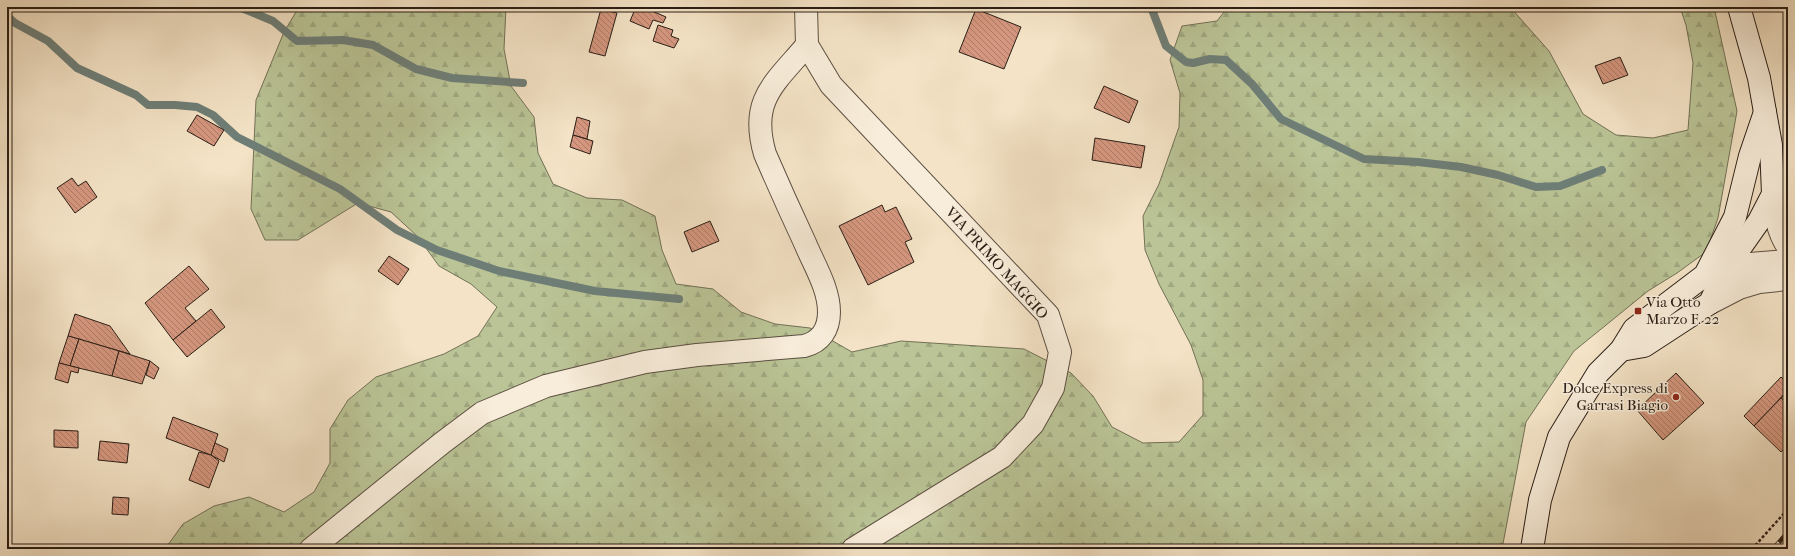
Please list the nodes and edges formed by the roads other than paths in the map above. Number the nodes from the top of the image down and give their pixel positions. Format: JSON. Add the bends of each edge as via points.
{"nodes":[{"id":1,"x":806,"y":7,"type":"edge"},
{"id":2,"x":1739,"y":7,"type":"edge"},
{"id":3,"x":807,"y":45,"type":"junction"},
{"id":4,"x":1766,"y":112,"type":"junction"},
{"id":5,"x":1779,"y":204,"type":"edge"},
{"id":6,"x":1788,"y":246,"type":"edge"},
{"id":7,"x":1788,"y":261,"type":"edge"},
{"id":8,"x":1726,"y":268,"type":"junction"},
{"id":9,"x":1705,"y":275,"type":"junction"},
{"id":10,"x":1788,"y":279,"type":"edge"},
{"id":11,"x":1710,"y":304,"type":"junction"},
{"id":12,"x":1621,"y":350,"type":"junction"},
{"id":13,"x":310,"y":549,"type":"edge"},
{"id":14,"x":853,"y":549,"type":"edge"},
{"id":15,"x":1532,"y":549,"type":"edge"}],
"edges":[{"from":1,"to":3,"type":"street"},
{"from":2,"to":4,"type":"street"},
{"from":3,"to":13,"type":"street","via":[[766,94],[760,112],[760,126],[765,154],[824,286],[829,312],[820,339],[804,346],[645,362],[546,386],[482,413]]},
{"from":3,"to":14,"type":"street","name":"VIA PRIMO MAGGIO","via":[[831,85],[1048,315],[1060,352],[1053,388],[1033,424],[1002,457]]},
{"from":4,"to":5,"type":"street"},
{"from":4,"to":9,"type":"street","via":[[1750,156],[1735,217]]},
{"from":5,"to":6,"type":"street","via":[[1780,236]]},
{"from":5,"to":8,"type":"street","via":[[1759,221]]},
{"from":7,"to":8,"type":"street"},
{"from":8,"to":9,"type":"street"},
{"from":8,"to":11,"type":"street"},
{"from":9,"to":12,"type":"street","via":[[1634,329]]},
{"from":10,"to":11,"type":"street","via":[[1759,282],[1739,288]]},
{"from":11,"to":12,"type":"street","via":[[1644,346]]},
{"from":12,"to":15,"type":"street","via":[[1598,374],[1558,438],[1540,500]]}]}
